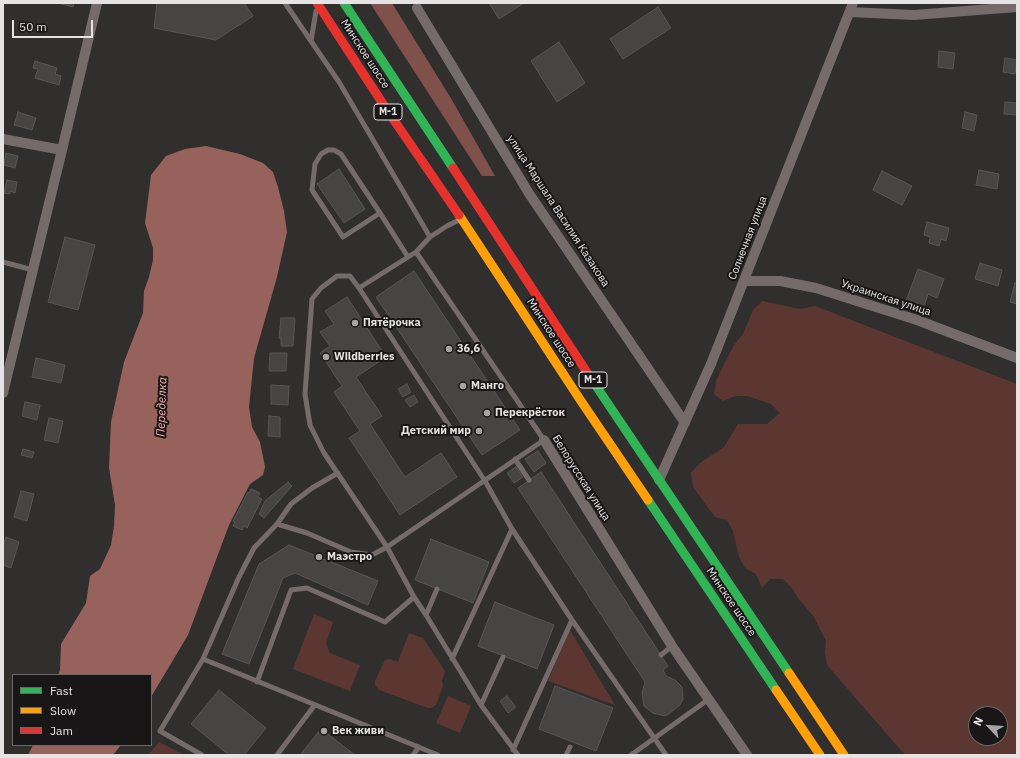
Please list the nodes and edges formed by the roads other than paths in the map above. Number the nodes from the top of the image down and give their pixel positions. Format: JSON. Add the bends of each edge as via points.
{"nodes":[{"id":1,"x":97,"y":3,"type":"edge"},
{"id":2,"x":286,"y":3,"type":"edge"},
{"id":3,"x":317,"y":3,"type":"edge"},
{"id":4,"x":344,"y":3,"type":"edge"},
{"id":5,"x":851,"y":7,"type":"edge"},
{"id":6,"x":1017,"y":7,"type":"edge"},
{"id":7,"x":417,"y":8,"type":"dead end"},
{"id":8,"x":311,"y":41,"type":"junction"},
{"id":9,"x":3,"y":139,"type":"edge"},
{"id":10,"x":62,"y":150,"type":"junction"},
{"id":11,"x":380,"y":213,"type":"junction"},
{"id":12,"x":462,"y":219,"type":"junction"},
{"id":13,"x":430,"y":237,"type":"junction"},
{"id":14,"x":416,"y":252,"type":"junction"},
{"id":15,"x":408,"y":257,"type":"junction"},
{"id":16,"x":3,"y":262,"type":"edge"},
{"id":17,"x":33,"y":270,"type":"junction"},
{"id":18,"x":744,"y":281,"type":"junction"},
{"id":19,"x":360,"y":288,"type":"junction"},
{"id":20,"x":1017,"y":358,"type":"edge"},
{"id":21,"x":3,"y":392,"type":"edge"},
{"id":22,"x":685,"y":423,"type":"junction"},
{"id":23,"x":544,"y":440,"type":"junction"},
{"id":24,"x":515,"y":459,"type":"junction"},
{"id":25,"x":338,"y":473,"type":"junction"},
{"id":26,"x":529,"y":480,"type":"dead end"},
{"id":27,"x":659,"y":480,"type":"junction"},
{"id":28,"x":485,"y":481,"type":"junction"},
{"id":29,"x":277,"y":524,"type":"junction"},
{"id":30,"x":512,"y":529,"type":"junction"},
{"id":31,"x":387,"y":547,"type":"junction"},
{"id":32,"x":437,"y":589,"type":"dead end"},
{"id":33,"x":414,"y":597,"type":"junction"},
{"id":34,"x":426,"y":615,"type":"junction"},
{"id":35,"x":572,"y":620,"type":"junction"},
{"id":36,"x":672,"y":646,"type":"junction"},
{"id":37,"x":661,"y":655,"type":"dead end"},
{"id":38,"x":503,"y":657,"type":"dead end"},
{"id":39,"x":452,"y":658,"type":"junction"},
{"id":40,"x":203,"y":659,"type":"junction"},
{"id":41,"x":257,"y":682,"type":"junction"},
{"id":42,"x":708,"y":699,"type":"junction"},
{"id":43,"x":314,"y":706,"type":"junction"},
{"id":44,"x":481,"y":706,"type":"junction"},
{"id":45,"x":654,"y":738,"type":"junction"},
{"id":46,"x":419,"y":747,"type":"junction"},
{"id":47,"x":570,"y":747,"type":"dead end"},
{"id":48,"x":514,"y":750,"type":"junction"},
{"id":49,"x":202,"y":755,"type":"edge"},
{"id":50,"x":277,"y":755,"type":"edge"},
{"id":51,"x":413,"y":755,"type":"edge"},
{"id":52,"x":438,"y":755,"type":"edge"},
{"id":53,"x":518,"y":755,"type":"edge"},
{"id":54,"x":566,"y":755,"type":"edge"},
{"id":55,"x":631,"y":755,"type":"edge"},
{"id":56,"x":666,"y":755,"type":"edge"},
{"id":57,"x":748,"y":755,"type":"edge"},
{"id":58,"x":820,"y":755,"type":"edge"},
{"id":59,"x":844,"y":755,"type":"edge"}],
"edges":[{"from":1,"to":10,"type":"street"},
{"from":2,"to":8,"type":"lane"},
{"from":3,"to":8,"type":"lane"},
{"from":3,"to":12,"type":"highway","name":"Минское шоссе","number":"М-1"},
{"from":4,"to":27,"type":"highway","name":"Минское шоссе","number":"М-1"},
{"from":5,"to":6,"type":"street","via":[[914,15]]},
{"from":5,"to":18,"type":"street","name":"Солнечная улица"},
{"from":7,"to":22,"type":"street","name":"улица Маршала Василия Казакова","via":[[530,195]]},
{"from":8,"to":13,"type":"lane","via":[[339,82]]},
{"from":9,"to":10,"type":"street"},
{"from":10,"to":17,"type":"street"},
{"from":11,"to":11,"type":"lane","via":[[343,237],[312,190],[315,164],[320,154],[328,150],[341,154]]},
{"from":11,"to":15,"type":"lane"},
{"from":12,"to":13,"type":"lane"},
{"from":12,"to":58,"type":"highway","name":"Минское шоссе","number":"М-1","via":[[581,401]]},
{"from":13,"to":14,"type":"lane"},
{"from":14,"to":15,"type":"lane"},
{"from":14,"to":23,"type":"lane","name":"Белорусская улица"},
{"from":15,"to":19,"type":"lane"},
{"from":16,"to":17,"type":"lane"},
{"from":17,"to":21,"type":"street"},
{"from":18,"to":20,"type":"street","name":"Украинская улица","via":[[780,281],[816,288],[917,320]]},
{"from":18,"to":22,"type":"street","name":"Солнечная улица"},
{"from":19,"to":25,"type":"lane","via":[[350,276],[337,276],[321,288],[312,299],[305,394],[310,425],[324,453]]},
{"from":19,"to":28,"type":"lane"},
{"from":22,"to":27,"type":"street","name":"Солнечная улица"},
{"from":23,"to":24,"type":"lane"},
{"from":23,"to":36,"type":"street","name":"Белорусская улица"},
{"from":24,"to":26,"type":"lane"},
{"from":24,"to":28,"type":"lane"},
{"from":25,"to":29,"type":"lane","via":[[291,504]]},
{"from":25,"to":31,"type":"lane"},
{"from":27,"to":59,"type":"highway","name":"Минское шоссе","number":"М-1"},
{"from":28,"to":30,"type":"lane"},
{"from":28,"to":31,"type":"lane"},
{"from":29,"to":31,"type":"lane","via":[[307,533],[351,552],[372,555]]},
{"from":29,"to":40,"type":"lane","via":[[254,548]]},
{"from":30,"to":35,"type":"lane"},
{"from":30,"to":39,"type":"lane"},
{"from":31,"to":33,"type":"lane"},
{"from":32,"to":34,"type":"lane"},
{"from":33,"to":34,"type":"lane"},
{"from":33,"to":41,"type":"lane","via":[[385,622],[307,588],[291,590]]},
{"from":34,"to":39,"type":"lane"},
{"from":35,"to":45,"type":"lane"},
{"from":35,"to":48,"type":"lane"},
{"from":36,"to":37,"type":"lane"},
{"from":36,"to":42,"type":"street","name":"Белорусская улица"},
{"from":38,"to":44,"type":"lane"},
{"from":39,"to":44,"type":"lane"},
{"from":40,"to":41,"type":"lane"},
{"from":40,"to":49,"type":"lane","via":[[160,731]]},
{"from":41,"to":43,"type":"lane"},
{"from":42,"to":45,"type":"lane"},
{"from":42,"to":57,"type":"street","name":"Белорусская улица"},
{"from":43,"to":46,"type":"lane"},
{"from":43,"to":50,"type":"lane"},
{"from":44,"to":48,"type":"lane"},
{"from":45,"to":55,"type":"lane"},
{"from":45,"to":56,"type":"lane"},
{"from":46,"to":51,"type":"lane"},
{"from":46,"to":52,"type":"lane"},
{"from":47,"to":54,"type":"lane"},
{"from":48,"to":53,"type":"lane"}]}
